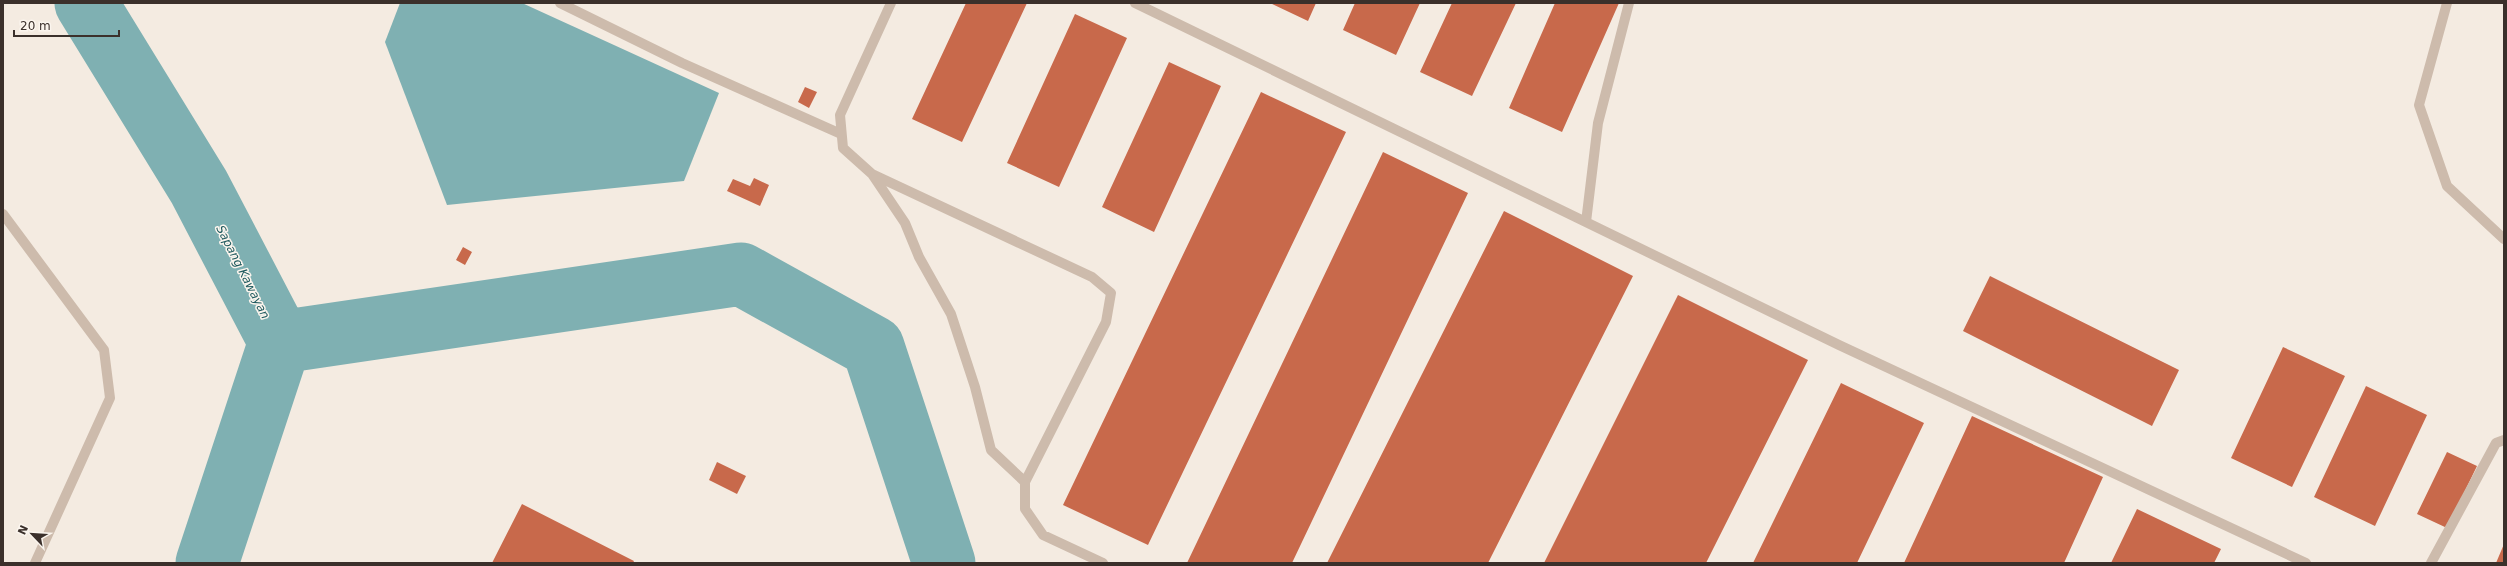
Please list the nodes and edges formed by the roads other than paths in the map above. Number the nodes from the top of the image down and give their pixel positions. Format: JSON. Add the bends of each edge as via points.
{"nodes":[{"id":1,"x":560,"y":3,"type":"edge"},
{"id":2,"x":891,"y":3,"type":"edge"},
{"id":3,"x":1134,"y":3,"type":"edge"},
{"id":4,"x":1629,"y":3,"type":"edge"},
{"id":5,"x":2447,"y":3,"type":"edge"},
{"id":6,"x":841,"y":134,"type":"junction"},
{"id":7,"x":872,"y":174,"type":"junction"},
{"id":8,"x":3,"y":214,"type":"edge"},
{"id":9,"x":1586,"y":222,"type":"junction"},
{"id":10,"x":2504,"y":239,"type":"edge"},
{"id":11,"x":2504,"y":440,"type":"edge"},
{"id":12,"x":1025,"y":482,"type":"junction"},
{"id":13,"x":35,"y":563,"type":"edge"},
{"id":14,"x":1102,"y":563,"type":"edge"},
{"id":15,"x":2306,"y":563,"type":"edge"},
{"id":16,"x":2431,"y":563,"type":"edge"}],
"edges":[{"from":1,"to":6,"type":"lane","via":[[682,63]]},
{"from":2,"to":6,"type":"lane","via":[[840,115]]},
{"from":3,"to":9,"type":"lane"},
{"from":4,"to":9,"type":"lane","via":[[1598,123]]},
{"from":5,"to":10,"type":"lane","via":[[2419,105],[2447,186]]},
{"from":6,"to":7,"type":"lane","via":[[843,148]]},
{"from":7,"to":12,"type":"lane","via":[[905,223],[919,256],[951,314],[975,387],[991,450]]},
{"from":7,"to":12,"type":"lane","via":[[1092,277],[1111,293],[1106,322]]},
{"from":8,"to":13,"type":"lane","via":[[104,350],[110,398]]},
{"from":9,"to":15,"type":"lane","via":[[1839,345]]},
{"from":11,"to":16,"type":"lane","via":[[2496,443]]},
{"from":12,"to":14,"type":"lane","via":[[1024,509],[1043,535]]}]}
